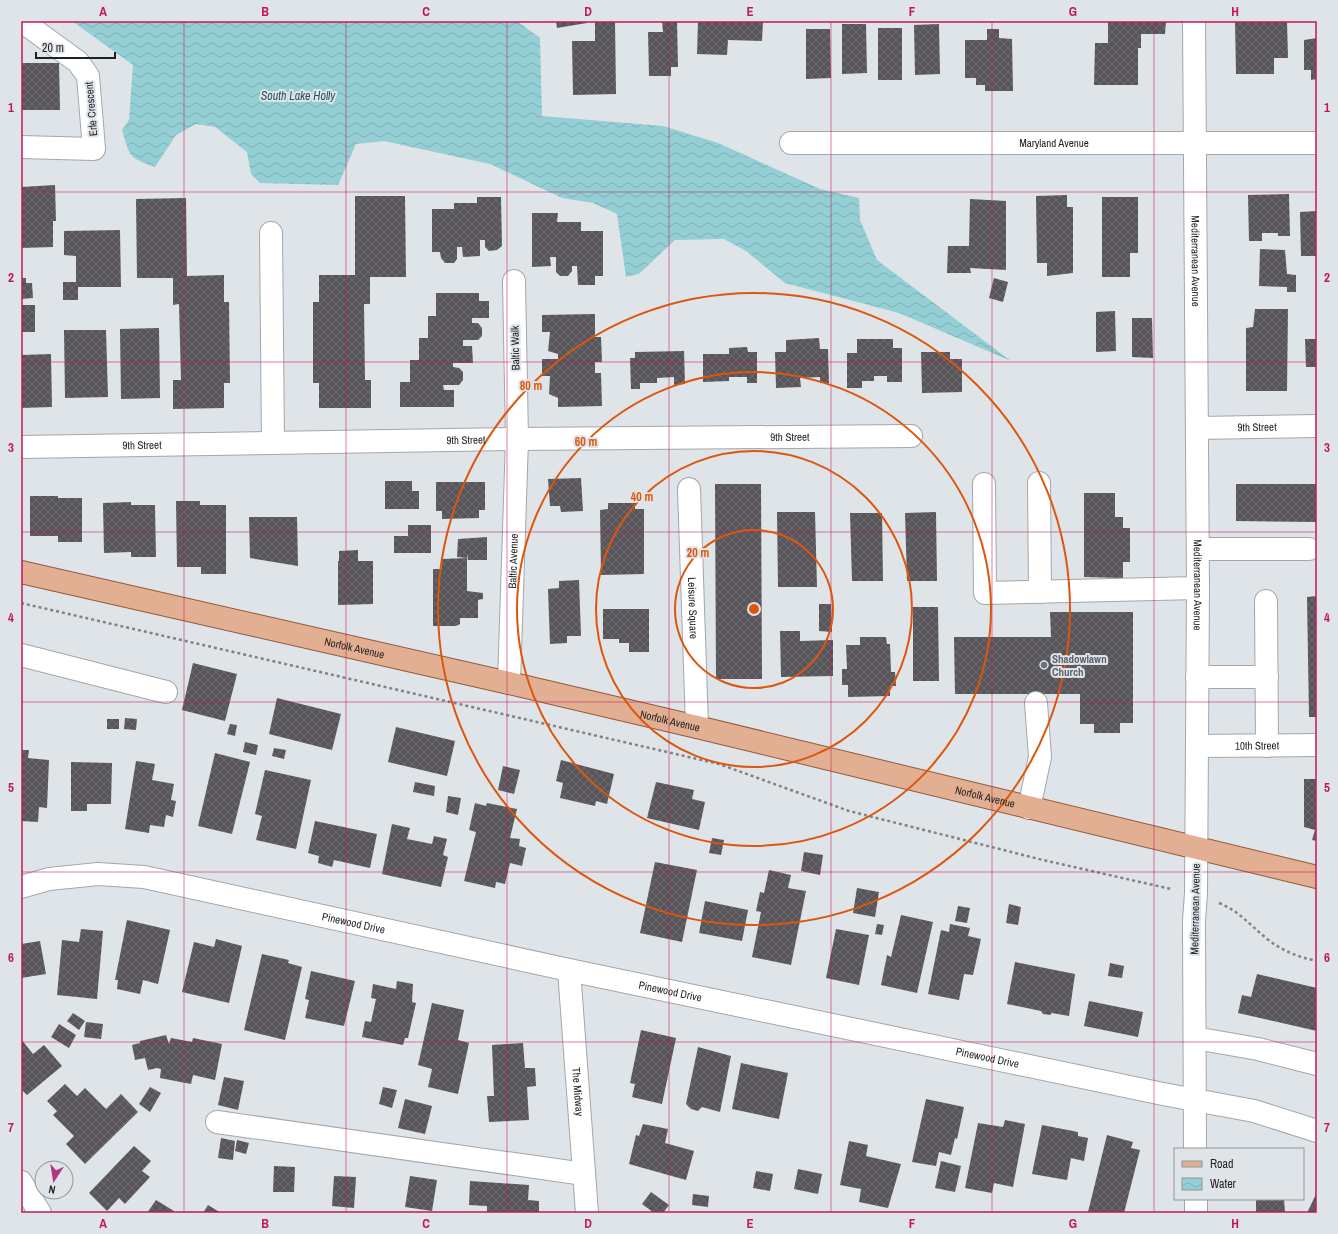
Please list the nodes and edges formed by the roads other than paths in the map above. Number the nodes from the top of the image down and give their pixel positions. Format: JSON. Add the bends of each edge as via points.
{"nodes":[{"id":1,"x":1194,"y":21,"type":"edge"},
{"id":2,"x":27,"y":26,"type":"dead end"},
{"id":3,"x":1317,"y":143,"type":"edge"},
{"id":4,"x":791,"y":144,"type":"dead end"},
{"id":5,"x":1195,"y":144,"type":"junction"},
{"id":6,"x":21,"y":148,"type":"edge"},
{"id":7,"x":271,"y":232,"type":"dead end"},
{"id":8,"x":514,"y":280,"type":"dead end"},
{"id":9,"x":1317,"y":426,"type":"edge"},
{"id":10,"x":1197,"y":428,"type":"junction"},
{"id":11,"x":911,"y":436,"type":"dead end"},
{"id":12,"x":517,"y":438,"type":"junction"},
{"id":13,"x":273,"y":443,"type":"junction"},
{"id":14,"x":21,"y":447,"type":"edge"},
{"id":15,"x":1039,"y":483,"type":"dead end"},
{"id":16,"x":984,"y":484,"type":"dead end"},
{"id":17,"x":689,"y":490,"type":"dead end"},
{"id":18,"x":1198,"y":549,"type":"junction"},
{"id":19,"x":1309,"y":549,"type":"dead end"},
{"id":20,"x":21,"y":572,"type":"edge"},
{"id":21,"x":1198,"y":588,"type":"junction"},
{"id":22,"x":1040,"y":592,"type":"junction"},
{"id":23,"x":1266,"y":601,"type":"dead end"},
{"id":24,"x":21,"y":655,"type":"edge"},
{"id":25,"x":1198,"y":677,"type":"junction"},
{"id":26,"x":1267,"y":677,"type":"junction"},
{"id":27,"x":509,"y":683,"type":"junction"},
{"id":28,"x":166,"y":692,"type":"dead end"},
{"id":29,"x":1036,"y":703,"type":"dead end"},
{"id":30,"x":697,"y":726,"type":"junction"},
{"id":31,"x":1317,"y":745,"type":"edge"},
{"id":32,"x":1197,"y":746,"type":"junction"},
{"id":33,"x":1267,"y":746,"type":"junction"},
{"id":34,"x":1029,"y":808,"type":"junction"},
{"id":35,"x":1196,"y":848,"type":"junction"},
{"id":36,"x":1317,"y":877,"type":"edge"},
{"id":37,"x":21,"y":887,"type":"edge"},
{"id":38,"x":569,"y":970,"type":"junction"},
{"id":39,"x":1195,"y":1038,"type":"junction"},
{"id":40,"x":1317,"y":1064,"type":"edge"},
{"id":41,"x":1195,"y":1100,"type":"junction"},
{"id":42,"x":217,"y":1122,"type":"dead end"},
{"id":43,"x":1317,"y":1131,"type":"edge"},
{"id":44,"x":1195,"y":1148,"type":"edge"},
{"id":45,"x":584,"y":1174,"type":"junction"},
{"id":46,"x":21,"y":1182,"type":"edge"},
{"id":47,"x":1196,"y":1200,"type":"edge"},
{"id":48,"x":40,"y":1213,"type":"edge"},
{"id":49,"x":587,"y":1213,"type":"edge"},
{"id":50,"x":1196,"y":1213,"type":"edge"}],
"edges":[{"from":1,"to":5,"type":"street","name":"Mediterranean Avenue"},
{"from":2,"to":6,"type":"street","name":"Erle Crescent","via":[[78,62],[88,76],[94,149]]},
{"from":3,"to":5,"type":"street","name":"Maryland Avenue"},
{"from":4,"to":5,"type":"street","name":"Maryland Avenue"},
{"from":5,"to":10,"type":"street","name":"Mediterranean Avenue"},
{"from":7,"to":13,"type":"street"},
{"from":8,"to":12,"type":"street","name":"Baltic Walk"},
{"from":9,"to":10,"type":"street","name":"9th Street"},
{"from":10,"to":18,"type":"street","name":"Mediterranean Avenue"},
{"from":11,"to":12,"type":"street","name":"9th Street"},
{"from":12,"to":13,"type":"street","name":"9th Street"},
{"from":12,"to":27,"type":"street","name":"Baltic Avenue"},
{"from":13,"to":14,"type":"street","name":"9th Street"},
{"from":15,"to":22,"type":"street"},
{"from":16,"to":22,"type":"street","via":[[985,593]]},
{"from":17,"to":30,"type":"street","name":"Leisure Square"},
{"from":18,"to":19,"type":"street"},
{"from":18,"to":21,"type":"street","name":"Mediterranean Avenue"},
{"from":20,"to":27,"type":"main road","name":"Norfolk Avenue"},
{"from":21,"to":22,"type":"street"},
{"from":21,"to":25,"type":"street","name":"Mediterranean Avenue"},
{"from":23,"to":26,"type":"street"},
{"from":24,"to":28,"type":"street"},
{"from":25,"to":26,"type":"street"},
{"from":25,"to":32,"type":"street","name":"Mediterranean Avenue"},
{"from":26,"to":33,"type":"street"},
{"from":27,"to":30,"type":"main road","name":"Norfolk Avenue"},
{"from":29,"to":34,"type":"street","via":[[1040,757]]},
{"from":30,"to":34,"type":"main road","name":"Norfolk Avenue"},
{"from":31,"to":33,"type":"street","name":"10th Street"},
{"from":32,"to":33,"type":"street","name":"10th Street"},
{"from":32,"to":35,"type":"street","name":"Mediterranean Avenue"},
{"from":34,"to":35,"type":"main road","name":"Norfolk Avenue"},
{"from":35,"to":36,"type":"main road","name":"Norfolk Avenue"},
{"from":35,"to":39,"type":"street","name":"Mediterranean Avenue"},
{"from":37,"to":38,"type":"street","name":"Pinewood Drive","via":[[49,879],[98,874],[144,877]]},
{"from":38,"to":41,"type":"street","name":"Pinewood Drive"},
{"from":38,"to":45,"type":"street","name":"The Midway"},
{"from":39,"to":40,"type":"street","via":[[1258,1049]]},
{"from":39,"to":41,"type":"street","name":"Mediterranean Avenue"},
{"from":41,"to":43,"type":"street","name":"Pinewood Drive","via":[[1254,1111]]},
{"from":41,"to":44,"type":"street","name":"Mediterranean Avenue"},
{"from":42,"to":45,"type":"street"},
{"from":45,"to":49,"type":"street","name":"The Midway"},
{"from":46,"to":48,"type":"street"},
{"from":47,"to":50,"type":"street"}]}
